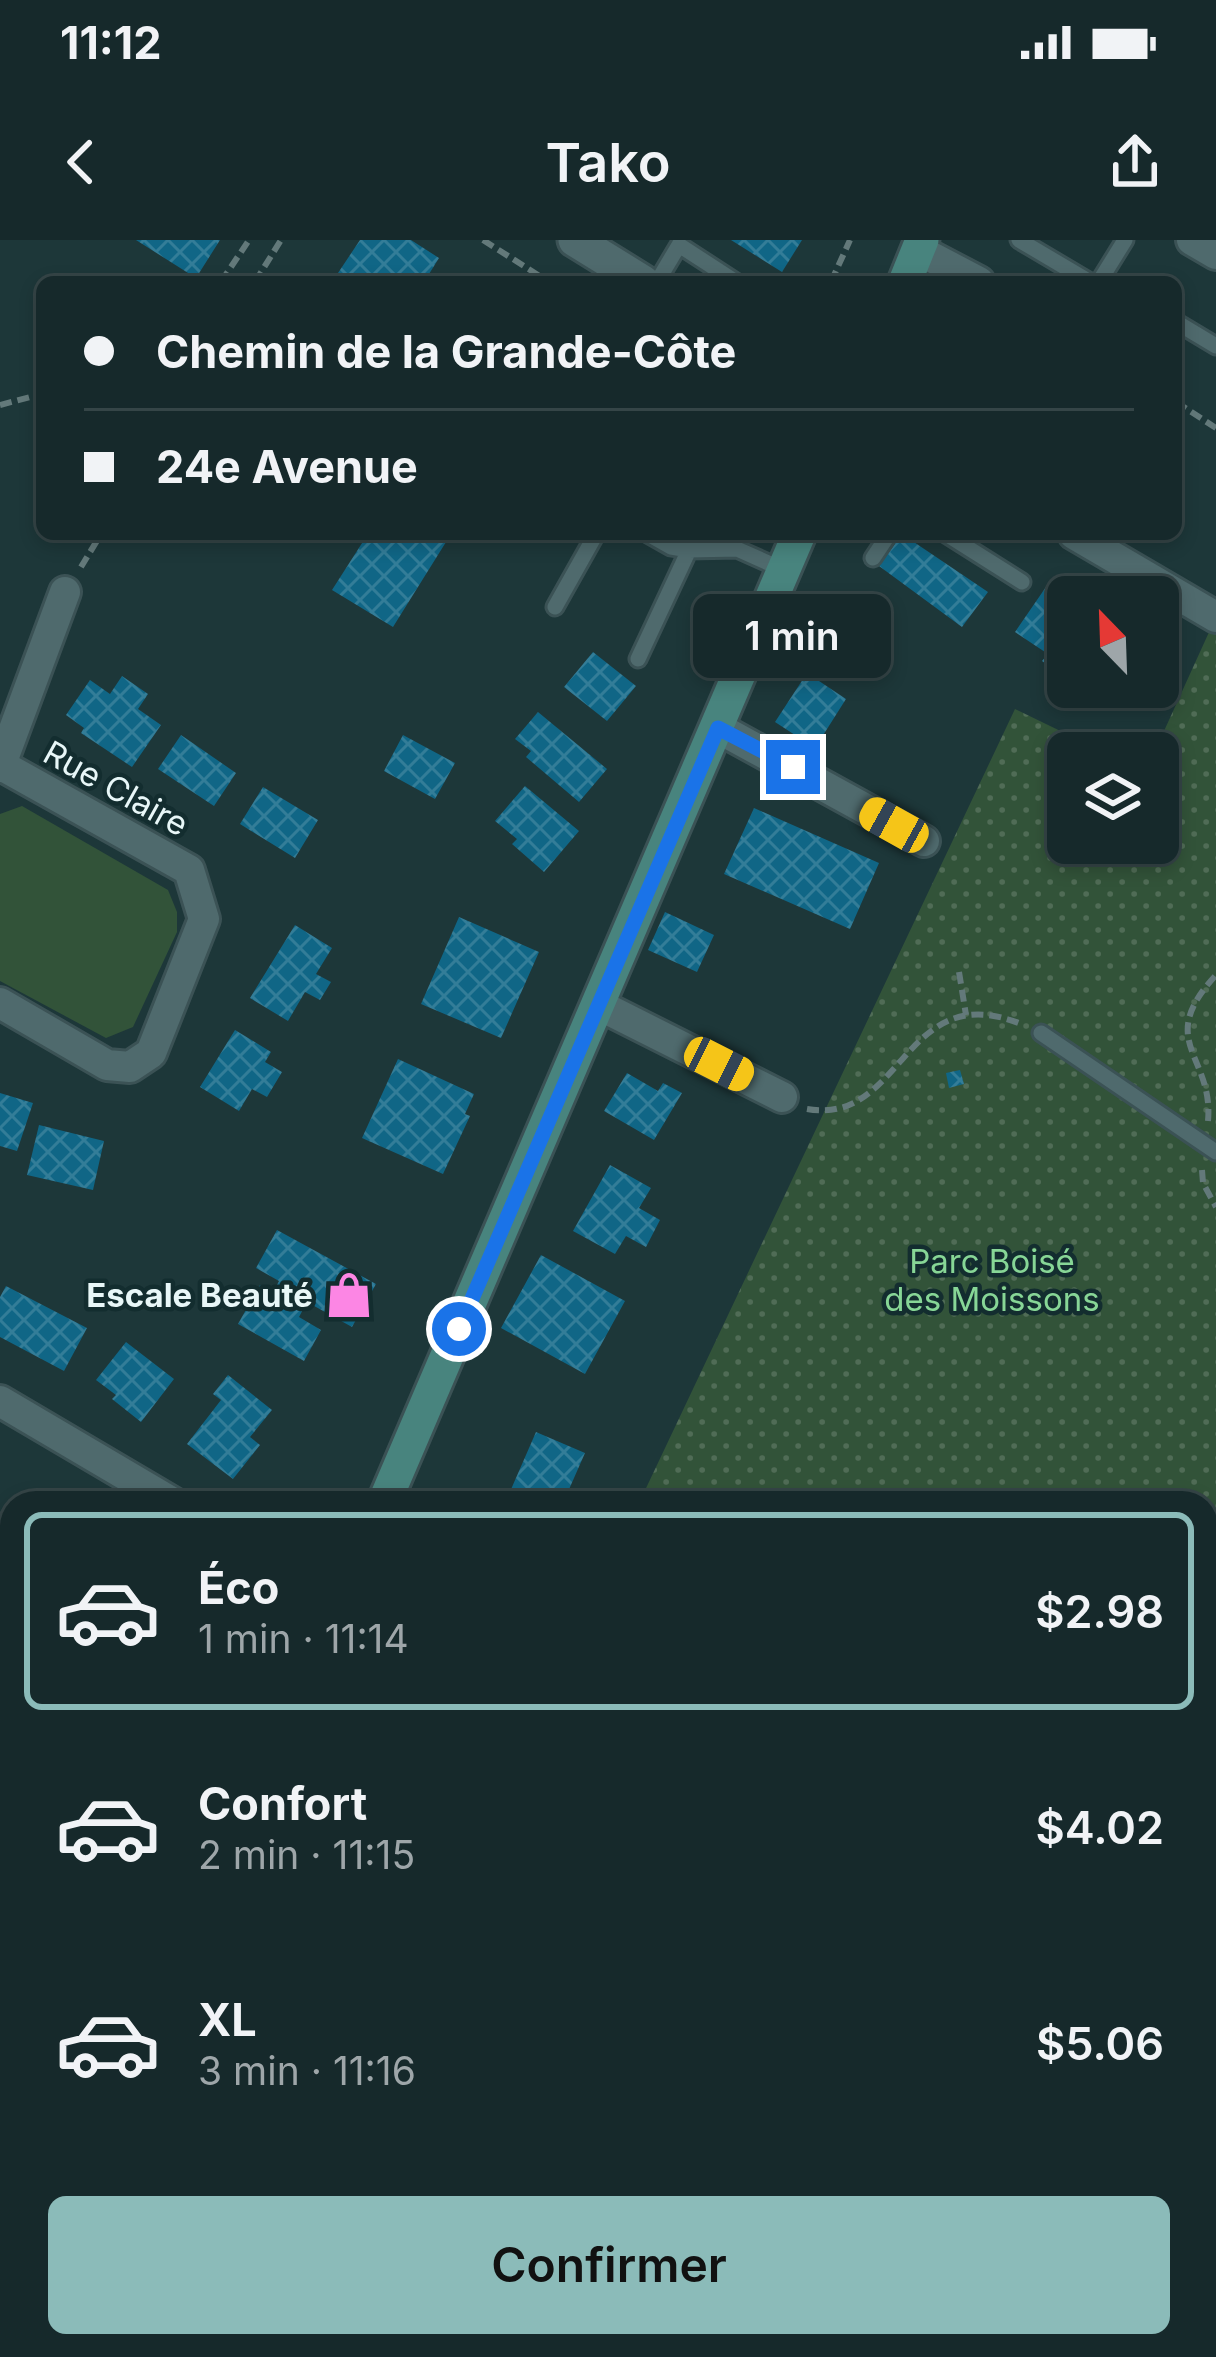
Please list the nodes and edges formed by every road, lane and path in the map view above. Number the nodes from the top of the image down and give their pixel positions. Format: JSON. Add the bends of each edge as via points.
{"nodes":[{"id":1,"x":249,"y":240,"type":"edge"},
{"id":2,"x":281,"y":240,"type":"edge"},
{"id":3,"x":483,"y":240,"type":"edge"},
{"id":4,"x":575,"y":240,"type":"edge"},
{"id":5,"x":850,"y":240,"type":"edge"},
{"id":6,"x":1019,"y":240,"type":"edge"},
{"id":7,"x":1124,"y":240,"type":"edge"},
{"id":8,"x":1192,"y":240,"type":"edge"},
{"id":9,"x":678,"y":242,"type":"edge"},
{"id":10,"x":920,"y":245,"type":"edge"},
{"id":11,"x":1216,"y":254,"type":"edge"},
{"id":12,"x":224,"y":276,"type":"edge"},
{"id":13,"x":259,"y":276,"type":"edge"},
{"id":14,"x":540,"y":276,"type":"edge"},
{"id":15,"x":633,"y":276,"type":"edge"},
{"id":16,"x":659,"y":276,"type":"edge"},
{"id":17,"x":727,"y":276,"type":"edge"},
{"id":18,"x":834,"y":276,"type":"edge"},
{"id":19,"x":907,"y":276,"type":"edge"},
{"id":20,"x":969,"y":276,"type":"edge"},
{"id":21,"x":1080,"y":276,"type":"edge"},
{"id":22,"x":1103,"y":276,"type":"edge"},
{"id":23,"x":1182,"y":326,"type":"edge"},
{"id":24,"x":1216,"y":346,"type":"edge"},
{"id":25,"x":36,"y":396,"type":"edge"},
{"id":26,"x":0,"y":405,"type":"edge"},
{"id":27,"x":1182,"y":406,"type":"edge"},
{"id":28,"x":1216,"y":428,"type":"edge"},
{"id":29,"x":97,"y":540,"type":"edge"},
{"id":30,"x":593,"y":540,"type":"edge"},
{"id":31,"x":658,"y":540,"type":"edge"},
{"id":32,"x":797,"y":540,"type":"edge"},
{"id":33,"x":885,"y":540,"type":"edge"},
{"id":34,"x":956,"y":540,"type":"edge"},
{"id":35,"x":1084,"y":540,"type":"edge"},
{"id":36,"x":689,"y":550,"type":"junction"},
{"id":37,"x":873,"y":558,"type":"dead end"},
{"id":38,"x":784,"y":570,"type":"junction"},
{"id":39,"x":1022,"y":582,"type":"dead end"},
{"id":40,"x":69,"y":585,"type":"joint"},
{"id":41,"x":555,"y":608,"type":"dead end"},
{"id":42,"x":1216,"y":617,"type":"edge"},
{"id":43,"x":638,"y":659,"type":"dead end"},
{"id":44,"x":718,"y":728,"type":"junction"},
{"id":45,"x":0,"y":766,"type":"edge"},
{"id":46,"x":925,"y":841,"type":"dead end"},
{"id":47,"x":959,"y":972,"type":"dead end"},
{"id":48,"x":1216,"y":975,"type":"edge"},
{"id":49,"x":0,"y":1003,"type":"edge"},
{"id":50,"x":599,"y":1005,"type":"junction"},
{"id":51,"x":966,"y":1015,"type":"junction"},
{"id":52,"x":1036,"y":1031,"type":"joint"},
{"id":53,"x":791,"y":1102,"type":"joint"},
{"id":54,"x":1206,"y":1126,"type":"dead end"},
{"id":55,"x":1216,"y":1151,"type":"edge"},
{"id":56,"x":1202,"y":1168,"type":"dead end"},
{"id":57,"x":1216,"y":1207,"type":"edge"},
{"id":58,"x":0,"y":1401,"type":"edge"},
{"id":59,"x":153,"y":1491,"type":"edge"},
{"id":60,"x":389,"y":1491,"type":"edge"}],
"edges":[{"from":1,"to":12,"type":"path"},
{"from":2,"to":13,"type":"path"},
{"from":3,"to":14,"type":"path"},
{"from":4,"to":15,"type":"street"},
{"from":5,"to":18,"type":"path"},
{"from":6,"to":21,"type":"lane"},
{"from":7,"to":22,"type":"lane"},
{"from":8,"to":11,"type":"street"},
{"from":9,"to":16,"type":"lane"},
{"from":9,"to":17,"type":"lane"},
{"from":10,"to":19,"type":"main road"},
{"from":10,"to":20,"type":"street"},
{"from":23,"to":24,"type":"lane"},
{"from":25,"to":26,"type":"path"},
{"from":27,"to":28,"type":"path"},
{"from":29,"to":40,"type":"path"},
{"from":30,"to":41,"type":"lane"},
{"from":31,"to":36,"type":"lane"},
{"from":32,"to":38,"type":"main road"},
{"from":33,"to":37,"type":"lane"},
{"from":34,"to":39,"type":"lane"},
{"from":35,"to":42,"type":"street"},
{"from":36,"to":38,"type":"lane","via":[[737,549]]},
{"from":36,"to":43,"type":"lane"},
{"from":38,"to":44,"type":"main road"},
{"from":40,"to":45,"type":"street","name":"Rue Claire"},
{"from":44,"to":46,"type":"street"},
{"from":44,"to":50,"type":"main road"},
{"from":45,"to":49,"type":"street","name":"Rue Claire","via":[[190,870],[204,919],[151,1053],[130,1067],[107,1065]]},
{"from":47,"to":51,"type":"path"},
{"from":48,"to":54,"type":"path","via":[[1187,1022]]},
{"from":50,"to":53,"type":"street"},
{"from":50,"to":60,"type":"main road"},
{"from":51,"to":52,"type":"path","via":[[996,1015]]},
{"from":51,"to":53,"type":"path","via":[[937,1025],[863,1099],[815,1111]]},
{"from":52,"to":55,"type":"lane"},
{"from":56,"to":57,"type":"path"},
{"from":58,"to":59,"type":"street"}]}
